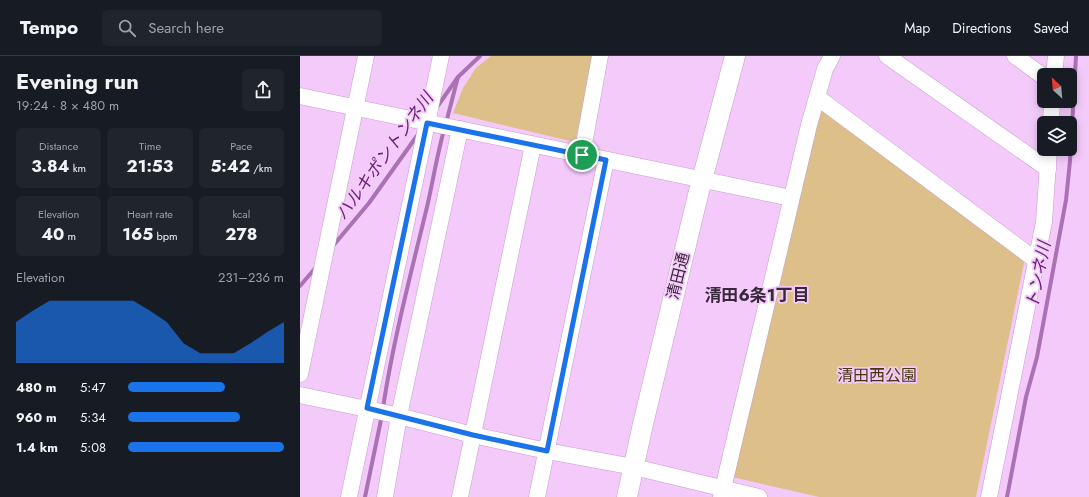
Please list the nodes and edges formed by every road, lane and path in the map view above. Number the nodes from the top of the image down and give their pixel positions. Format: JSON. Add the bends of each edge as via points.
{"nodes":[{"id":1,"x":366,"y":56,"type":"edge"},
{"id":2,"x":600,"y":56,"type":"edge"},
{"id":3,"x":735,"y":56,"type":"edge"},
{"id":4,"x":832,"y":56,"type":"edge"},
{"id":5,"x":888,"y":56,"type":"edge"},
{"id":6,"x":1015,"y":56,"type":"edge"},
{"id":7,"x":1056,"y":56,"type":"edge"},
{"id":8,"x":442,"y":57,"type":"edge"},
{"id":9,"x":1055,"y":68,"type":"edge"},
{"id":10,"x":1037,"y":72,"type":"edge"},
{"id":11,"x":300,"y":96,"type":"edge"},
{"id":12,"x":817,"y":97,"type":"junction"},
{"id":13,"x":356,"y":108,"type":"junction"},
{"id":14,"x":431,"y":123,"type":"junction"},
{"id":15,"x":456,"y":128,"type":"junction"},
{"id":16,"x":533,"y":145,"type":"junction"},
{"id":17,"x":582,"y":155,"type":"junction"},
{"id":18,"x":1049,"y":156,"type":"edge"},
{"id":19,"x":606,"y":160,"type":"junction"},
{"id":20,"x":1048,"y":169,"type":"junction"},
{"id":21,"x":702,"y":179,"type":"junction"},
{"id":22,"x":791,"y":198,"type":"junction"},
{"id":23,"x":1037,"y":260,"type":"junction"},
{"id":24,"x":300,"y":374,"type":"edge"},
{"id":25,"x":300,"y":395,"type":"edge"},
{"id":26,"x":370,"y":409,"type":"junction"},
{"id":27,"x":395,"y":415,"type":"junction"},
{"id":28,"x":473,"y":435,"type":"junction"},
{"id":29,"x":547,"y":451,"type":"junction"},
{"id":30,"x":634,"y":467,"type":"junction"},
{"id":31,"x":722,"y":493,"type":"edge"},
{"id":32,"x":348,"y":497,"type":"edge"},
{"id":33,"x":385,"y":497,"type":"edge"},
{"id":34,"x":460,"y":497,"type":"edge"},
{"id":35,"x":537,"y":497,"type":"edge"},
{"id":36,"x":627,"y":497,"type":"edge"},
{"id":37,"x":759,"y":497,"type":"edge"},
{"id":38,"x":989,"y":497,"type":"edge"}],
"edges":[{"from":1,"to":13,"type":"street"},
{"from":2,"to":17,"type":"street"},
{"from":3,"to":21,"type":"street","name":"清田通"},
{"from":4,"to":12,"type":"street","via":[[825,69]]},
{"from":5,"to":20,"type":"street"},
{"from":6,"to":10,"type":"street"},
{"from":7,"to":9,"type":"street"},
{"from":8,"to":14,"type":"street"},
{"from":11,"to":13,"type":"street"},
{"from":12,"to":22,"type":"street"},
{"from":12,"to":23,"type":"street"},
{"from":13,"to":14,"type":"street"},
{"from":13,"to":24,"type":"street"},
{"from":14,"to":15,"type":"street"},
{"from":14,"to":26,"type":"street"},
{"from":15,"to":16,"type":"street"},
{"from":15,"to":27,"type":"street"},
{"from":16,"to":17,"type":"street"},
{"from":16,"to":28,"type":"street"},
{"from":17,"to":19,"type":"street"},
{"from":18,"to":20,"type":"street"},
{"from":19,"to":21,"type":"street"},
{"from":19,"to":29,"type":"street"},
{"from":20,"to":23,"type":"street","via":[[1044,222]]},
{"from":21,"to":22,"type":"street"},
{"from":21,"to":30,"type":"street","name":"清田通"},
{"from":22,"to":31,"type":"street"},
{"from":23,"to":38,"type":"street"},
{"from":25,"to":26,"type":"street"},
{"from":26,"to":27,"type":"street"},
{"from":26,"to":32,"type":"street"},
{"from":27,"to":28,"type":"street"},
{"from":27,"to":33,"type":"street"},
{"from":28,"to":29,"type":"street"},
{"from":28,"to":34,"type":"street"},
{"from":29,"to":30,"type":"street"},
{"from":29,"to":35,"type":"street"},
{"from":30,"to":31,"type":"street"},
{"from":30,"to":36,"type":"street","name":"清田通"},
{"from":31,"to":37,"type":"street"}]}
